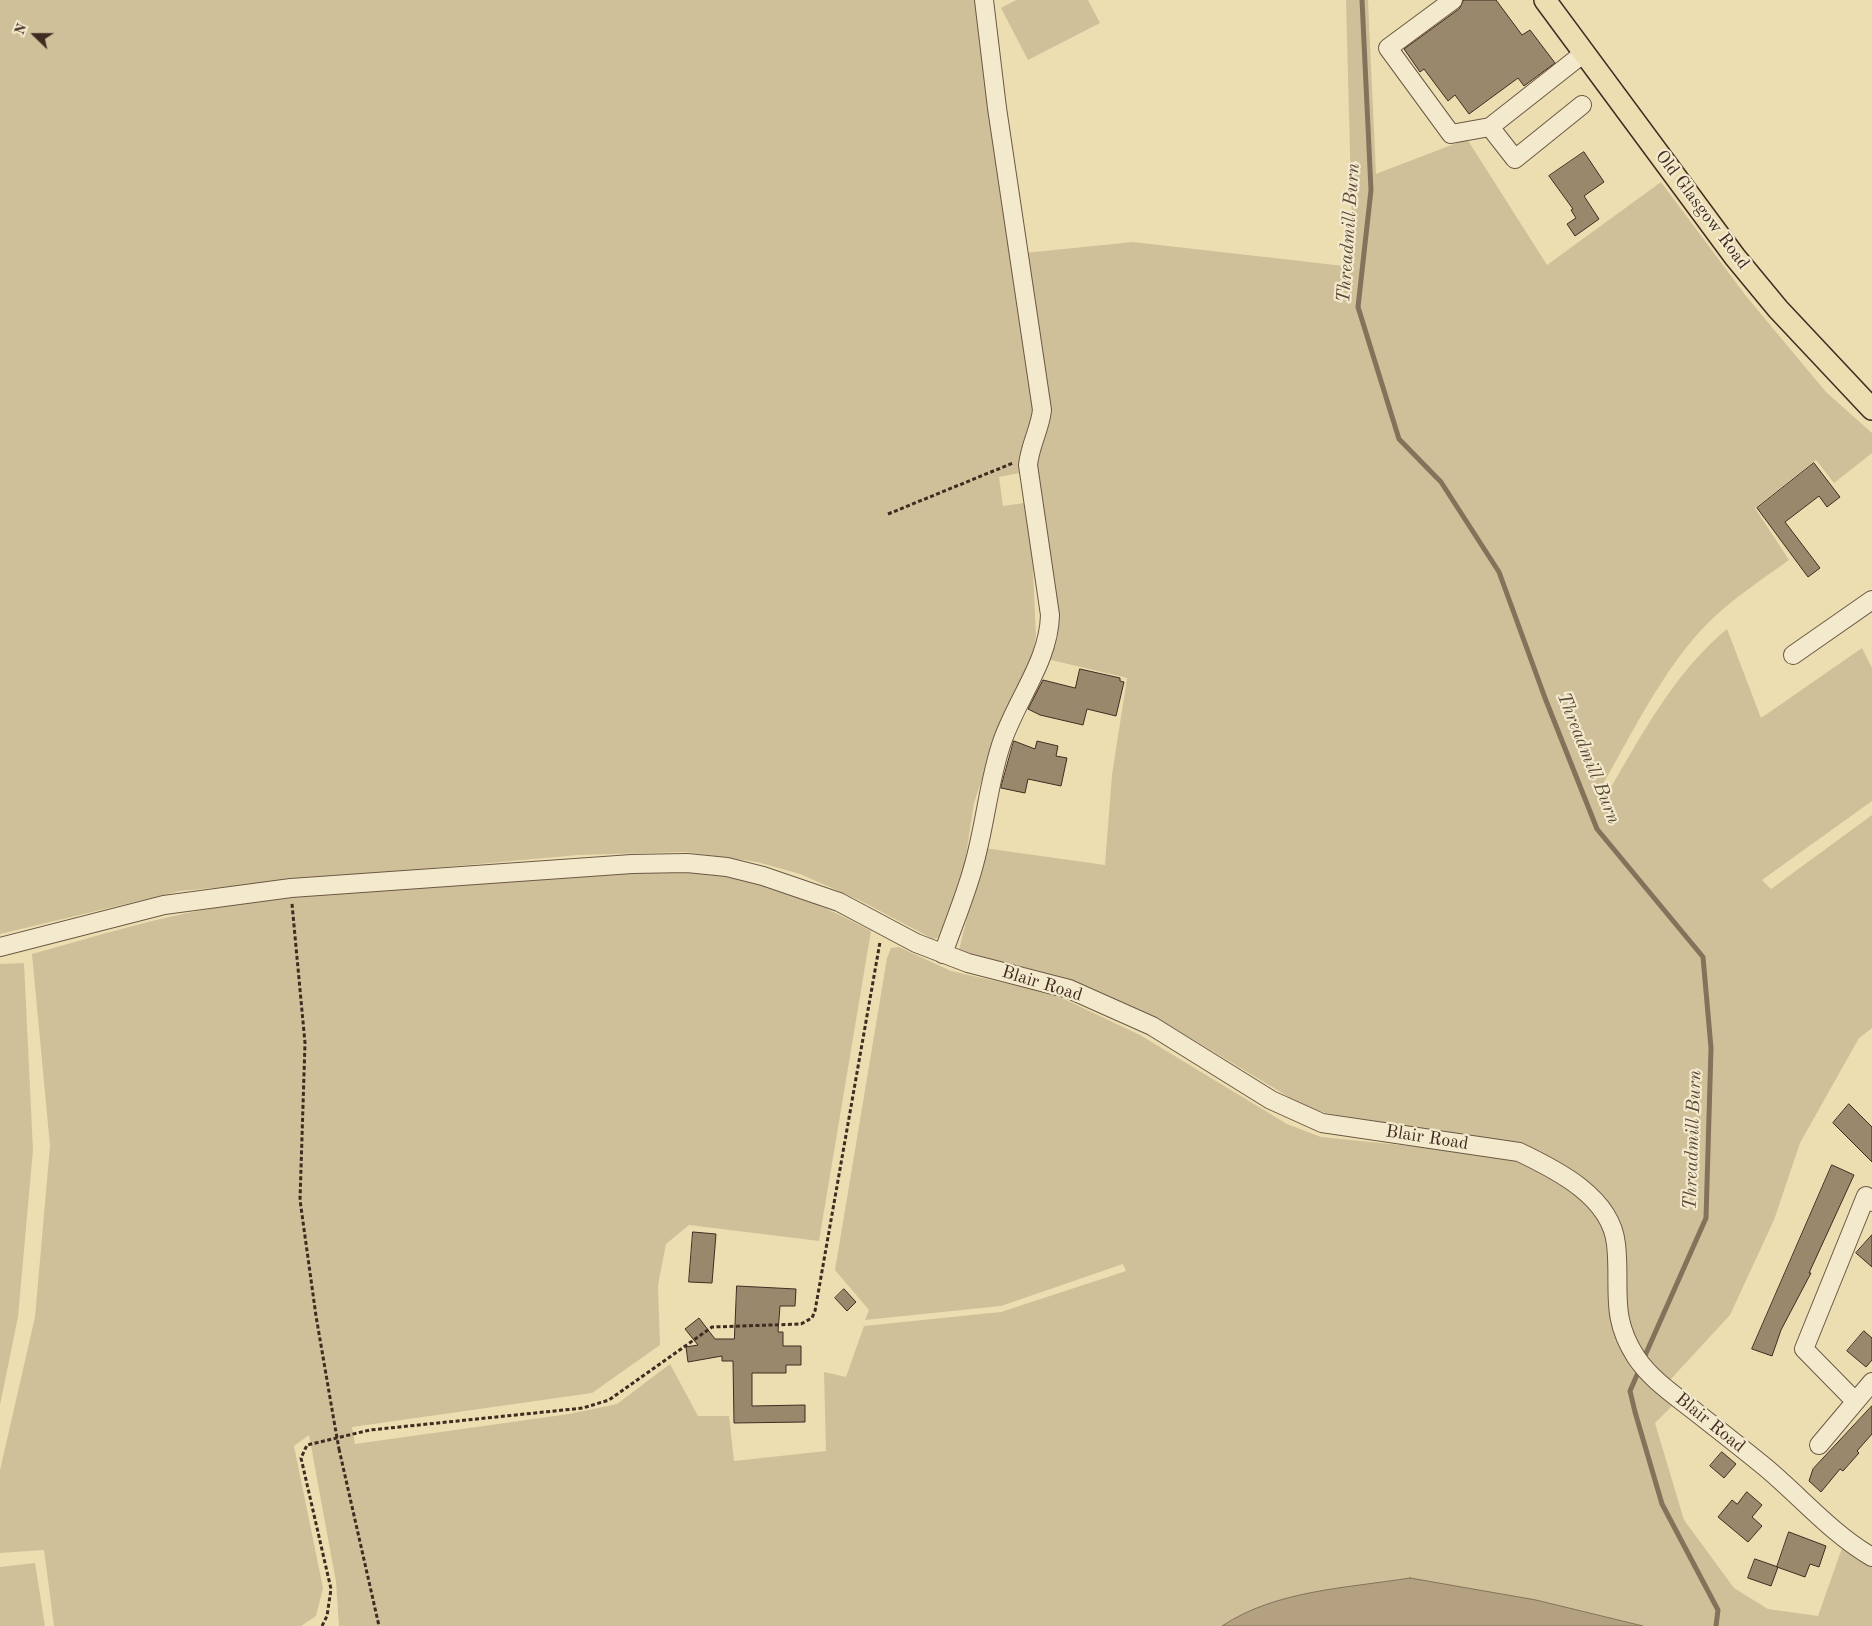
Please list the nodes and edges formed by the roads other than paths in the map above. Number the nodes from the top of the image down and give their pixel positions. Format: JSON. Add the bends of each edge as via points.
{"nodes":[{"id":1,"x":984,"y":0,"type":"edge"},
{"id":2,"x":1453,"y":0,"type":"edge"},
{"id":3,"x":1545,"y":0,"type":"edge"},
{"id":4,"x":1584,"y":53,"type":"junction"},
{"id":5,"x":1582,"y":105,"type":"dead end"},
{"id":6,"x":1490,"y":127,"type":"junction"},
{"id":7,"x":1872,"y":409,"type":"edge"},
{"id":8,"x":1872,"y":600,"type":"edge"},
{"id":9,"x":1793,"y":655,"type":"dead end"},
{"id":10,"x":0,"y":948,"type":"edge"},
{"id":11,"x":943,"y":954,"type":"junction"},
{"id":12,"x":1872,"y":1202,"type":"edge"},
{"id":13,"x":1872,"y":1382,"type":"edge"},
{"id":14,"x":1855,"y":1401,"type":"junction"},
{"id":15,"x":1819,"y":1445,"type":"dead end"},
{"id":16,"x":1872,"y":1557,"type":"edge"}],
"edges":[{"from":1,"to":11,"type":"street","via":[[1042,410],[1028,465],[1050,634],[1002,743],[992,774],[974,867]]},
{"from":2,"to":6,"type":"street","via":[[1388,48],[1451,134]]},
{"from":3,"to":4,"type":"main road","name":"Old Glasgow Road"},
{"from":4,"to":6,"type":"street"},
{"from":4,"to":7,"type":"main road","name":"Old Glasgow Road","via":[[1778,309]]},
{"from":5,"to":6,"type":"street","via":[[1516,159]]},
{"from":8,"to":9,"type":"street"},
{"from":10,"to":11,"type":"street","name":"Blair Road","via":[[164,905],[286,889],[687,862],[763,876],[804,888]]},
{"from":11,"to":16,"type":"street","name":"Blair Road","via":[[1069,989],[1152,1026],[1271,1100],[1322,1122],[1519,1152],[1547,1165],[1602,1208],[1612,1225],[1616,1244],[1617,1308],[1622,1332],[1637,1358],[1650,1373],[1768,1470],[1836,1532]]},
{"from":12,"to":14,"type":"street","via":[[1866,1196],[1804,1349]]},
{"from":13,"to":14,"type":"street"},
{"from":14,"to":15,"type":"street"}]}
